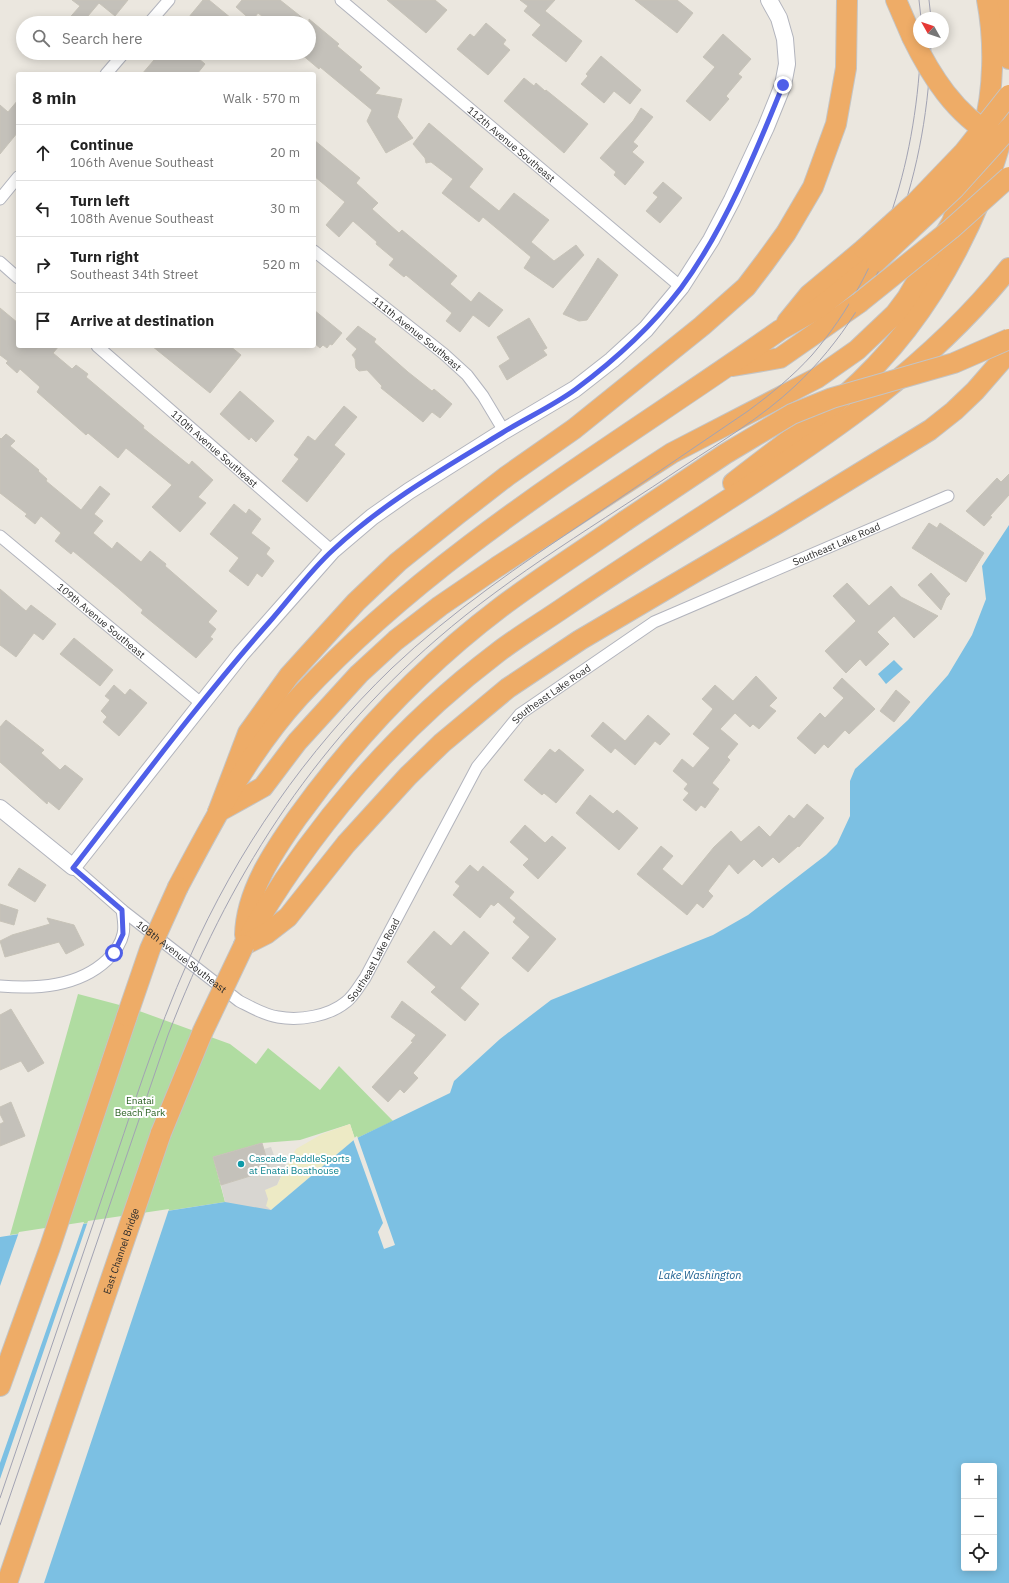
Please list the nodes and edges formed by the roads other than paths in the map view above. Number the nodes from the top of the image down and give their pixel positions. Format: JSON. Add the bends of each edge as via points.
{"nodes":[{"id":1,"x":169,"y":0,"type":"edge"},
{"id":2,"x":341,"y":0,"type":"edge"},
{"id":3,"x":769,"y":0,"type":"edge"},
{"id":4,"x":847,"y":0,"type":"edge"},
{"id":5,"x":896,"y":0,"type":"edge"},
{"id":6,"x":987,"y":0,"type":"edge"},
{"id":7,"x":1002,"y":0,"type":"edge"},
{"id":8,"x":155,"y":16,"type":"edge"},
{"id":9,"x":1009,"y":59,"type":"edge"},
{"id":10,"x":118,"y":60,"type":"edge"},
{"id":11,"x":108,"y":72,"type":"edge"},
{"id":12,"x":1009,"y":95,"type":"edge"},
{"id":13,"x":1009,"y":103,"type":"edge"},
{"id":14,"x":1009,"y":128,"type":"edge"},
{"id":15,"x":1009,"y":145,"type":"edge"},
{"id":16,"x":1009,"y":177,"type":"edge"},
{"id":17,"x":16,"y":179,"type":"edge"},
{"id":18,"x":0,"y":199,"type":"edge"},
{"id":19,"x":316,"y":253,"type":"edge"},
{"id":20,"x":870,"y":256,"type":"junction"},
{"id":21,"x":0,"y":262,"type":"edge"},
{"id":22,"x":1007,"y":271,"type":"edge"},
{"id":23,"x":16,"y":276,"type":"edge"},
{"id":24,"x":681,"y":287,"type":"junction"},
{"id":25,"x":1009,"y":339,"type":"edge"},
{"id":26,"x":99,"y":348,"type":"edge"},
{"id":27,"x":1009,"y":352,"type":"edge"},
{"id":28,"x":728,"y":367,"type":"junction"},
{"id":29,"x":504,"y":431,"type":"junction"},
{"id":30,"x":948,"y":496,"type":"dead end"},
{"id":31,"x":0,"y":536,"type":"edge"},
{"id":32,"x":332,"y":551,"type":"junction"},
{"id":33,"x":625,"y":566,"type":"junction"},
{"id":34,"x":202,"y":704,"type":"junction"},
{"id":35,"x":1,"y":811,"type":"edge"},
{"id":36,"x":218,"y":812,"type":"junction"},
{"id":37,"x":73,"y":868,"type":"junction"},
{"id":38,"x":122,"y":910,"type":"junction"},
{"id":39,"x":255,"y":928,"type":"junction"},
{"id":40,"x":0,"y":986,"type":"edge"},
{"id":41,"x":278,"y":1017,"type":"joint"},
{"id":42,"x":0,"y":1386,"type":"edge"},
{"id":43,"x":7,"y":1582,"type":"edge"}],
"edges":[{"from":1,"to":8,"type":"street"},
{"from":2,"to":24,"type":"street","name":"112th Avenue Southeast"},
{"from":3,"to":24,"type":"street","via":[[779,18],[785,39],[787,64],[783,85],[732,200],[711,240]]},
{"from":4,"to":36,"type":"highway","via":[[846,68],[836,124],[813,187],[786,233],[761,268],[746,287],[702,326],[574,429],[458,514],[398,562],[356,602],[289,676],[248,732]]},
{"from":5,"to":15,"type":"highway","bridge":true,"via":[[922,58],[945,93],[974,122]]},
{"from":6,"to":36,"type":"highway","via":[[992,48],[991,80],[988,114],[979,146],[952,222],[895,314],[857,350],[830,370],[672,453],[440,606],[396,640],[360,674],[297,742],[263,787]]},
{"from":7,"to":9,"type":"highway"},
{"from":10,"to":11,"type":"street"},
{"from":12,"to":20,"type":"highway","bridge":true,"via":[[964,152],[916,202]]},
{"from":13,"to":33,"type":"highway","via":[[998,153],[970,223],[935,291],[910,325],[845,395]]},
{"from":14,"to":20,"type":"highway","bridge":true,"via":[[954,188]]},
{"from":16,"to":28,"type":"highway","bridge":true,"via":[[951,229],[859,303],[780,358]]},
{"from":17,"to":18,"type":"street"},
{"from":19,"to":29,"type":"street","name":"111th Avenue Southeast","via":[[444,354],[483,396]]},
{"from":20,"to":28,"type":"highway","via":[[819,308],[780,330]]},
{"from":21,"to":23,"type":"street"},
{"from":22,"to":33,"type":"highway","via":[[965,318],[925,357],[876,398],[822,438]]},
{"from":24,"to":29,"type":"street","via":[[646,329],[612,360],[575,389]]},
{"from":25,"to":39,"type":"highway","bridge":true,"via":[[954,362],[832,398],[792,414],[725,454],[501,607],[443,655],[387,710],[337,766],[288,830],[260,878]]},
{"from":26,"to":32,"type":"street","name":"110th Avenue Southeast"},
{"from":27,"to":39,"type":"highway","via":[[975,391],[930,430],[580,640],[508,688],[408,776],[346,844],[288,916]]},
{"from":28,"to":36,"type":"highway","via":[[500,522],[438,568],[380,617],[298,698],[262,744]]},
{"from":29,"to":32,"type":"street","via":[[409,490]]},
{"from":30,"to":41,"type":"street","name":"Southeast Lake Road","via":[[654,622],[520,714],[477,767],[355,993],[347,1002],[319,1015]]},
{"from":31,"to":34,"type":"street","name":"109th Avenue Southeast"},
{"from":32,"to":34,"type":"street","via":[[241,654]]},
{"from":33,"to":39,"type":"highway","via":[[499,651],[422,715],[382,755],[308,845]]},
{"from":34,"to":37,"type":"street"},
{"from":35,"to":37,"type":"street","name":"108th Avenue Southeast"},
{"from":36,"to":42,"type":"highway","bridge":true,"via":[[178,887],[150,949]]},
{"from":37,"to":38,"type":"street","name":"108th Avenue Southeast"},
{"from":38,"to":40,"type":"street","via":[[123,934],[114,953],[99,967],[82,977],[61,984],[24,988]]},
{"from":38,"to":41,"type":"street","name":"108th Avenue Southeast","via":[[239,1000],[258,1011]]},
{"from":39,"to":43,"type":"highway","name":"East Channel Bridge","bridge":true,"via":[[244,945],[203,1031],[161,1132]]}]}
